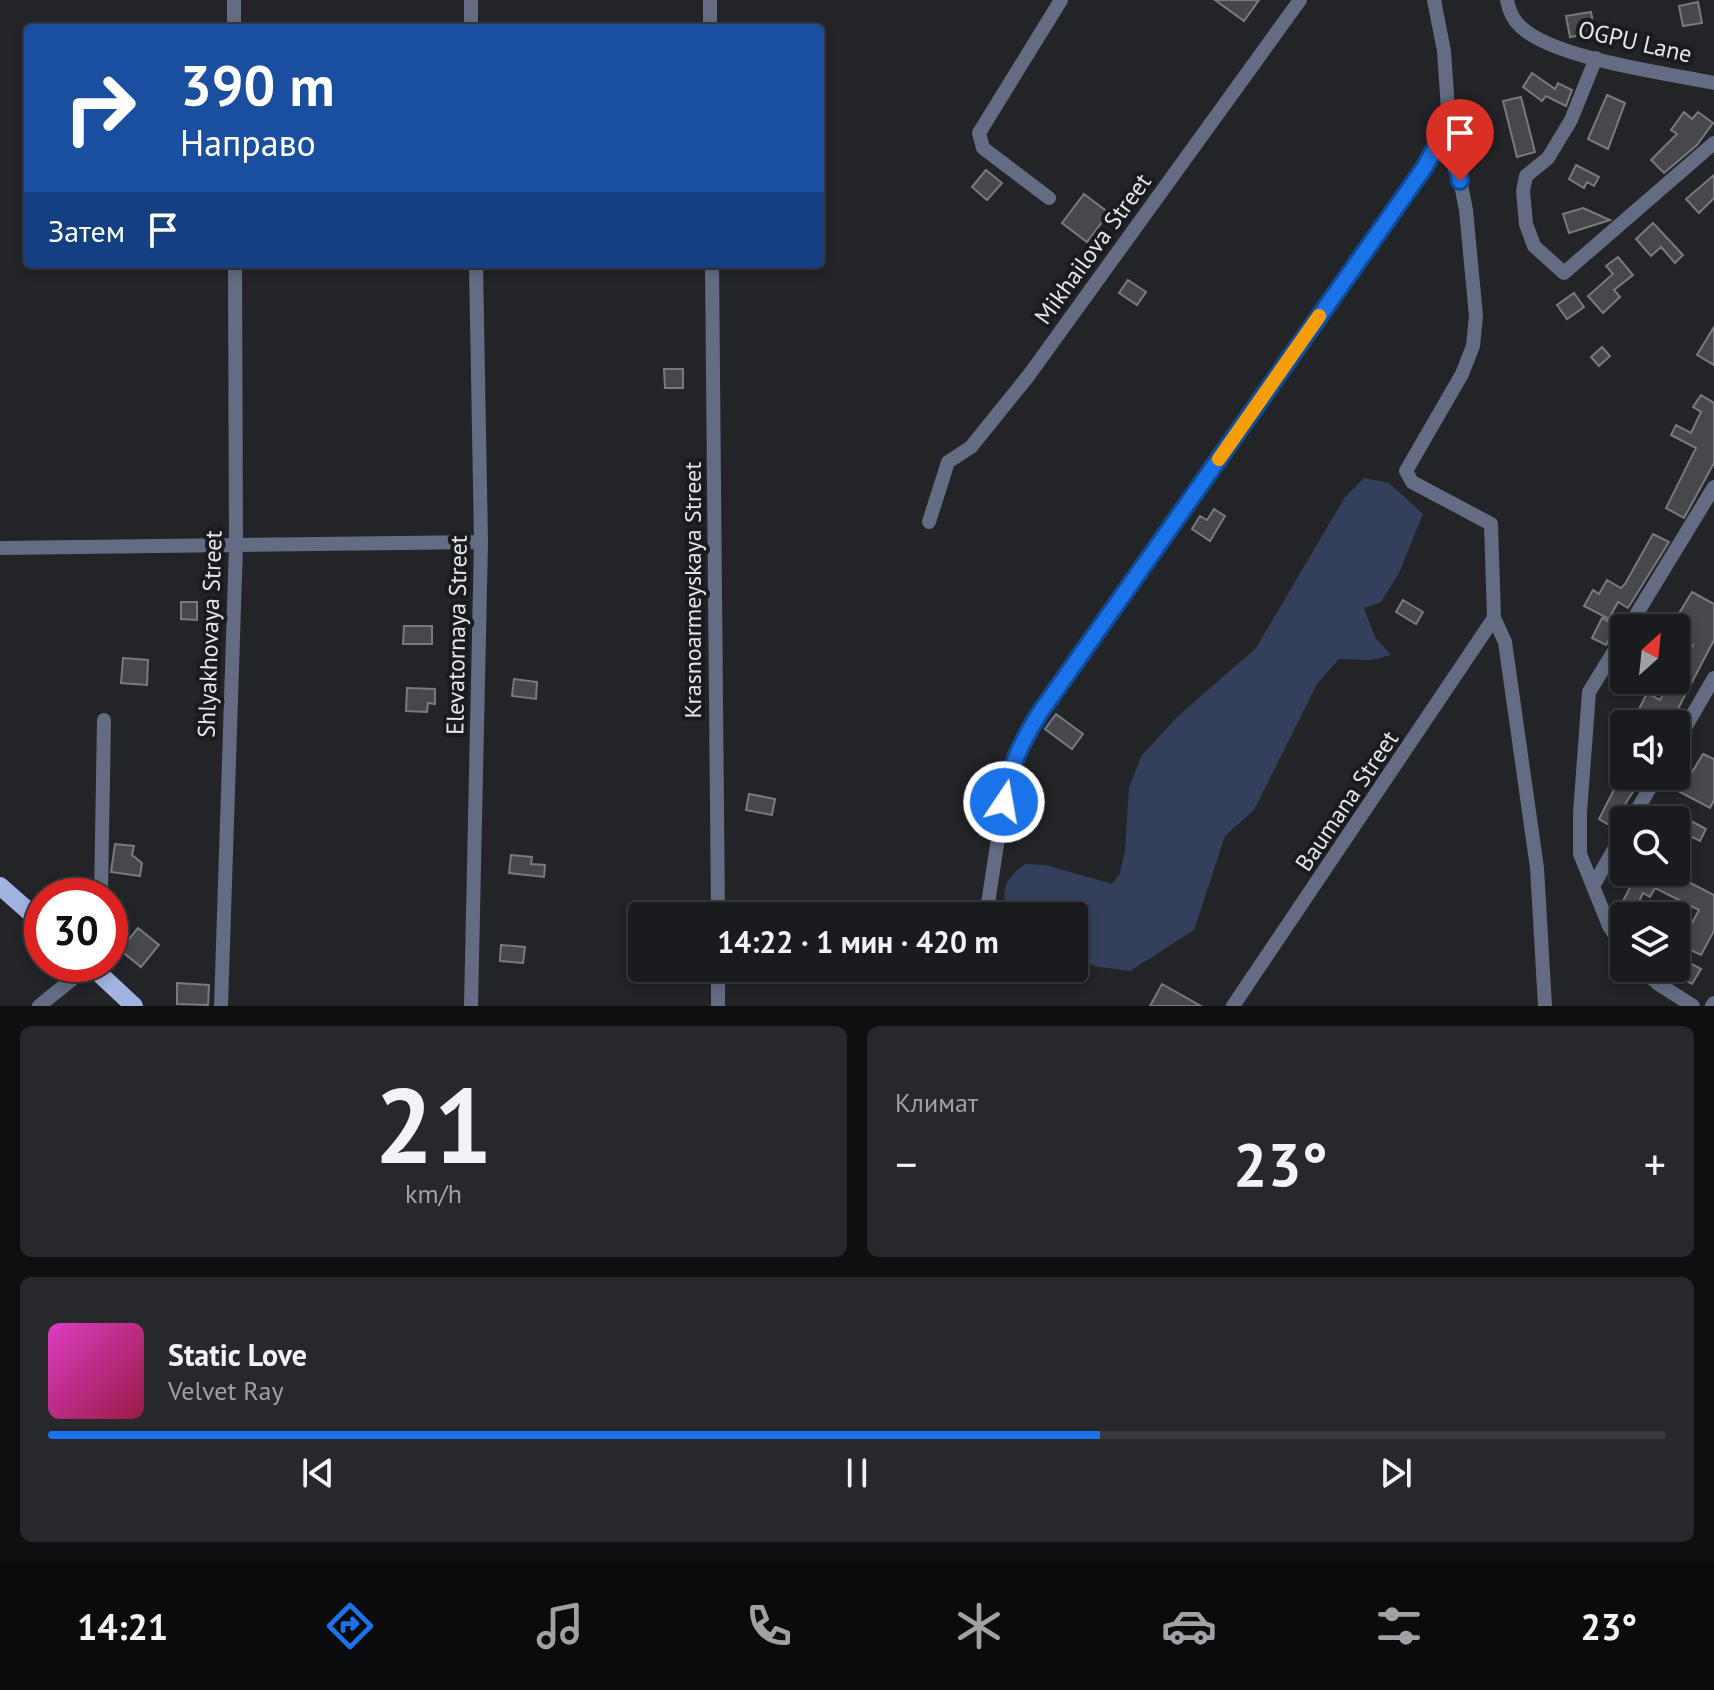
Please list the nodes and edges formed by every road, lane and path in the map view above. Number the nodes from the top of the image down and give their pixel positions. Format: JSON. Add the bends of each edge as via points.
{"nodes":[{"id":1,"x":234,"y":0,"type":"edge"},
{"id":2,"x":471,"y":0,"type":"edge"},
{"id":3,"x":710,"y":0,"type":"edge"},
{"id":4,"x":1061,"y":0,"type":"edge"},
{"id":5,"x":1300,"y":0,"type":"edge"},
{"id":6,"x":1434,"y":0,"type":"edge"},
{"id":7,"x":1508,"y":7,"type":"edge"},
{"id":8,"x":234,"y":24,"type":"edge"},
{"id":9,"x":471,"y":24,"type":"edge"},
{"id":10,"x":710,"y":24,"type":"edge"},
{"id":11,"x":1596,"y":58,"type":"junction"},
{"id":12,"x":1714,"y":83,"type":"edge"},
{"id":13,"x":1449,"y":124,"type":"junction"},
{"id":14,"x":1714,"y":143,"type":"edge"},
{"id":15,"x":1049,"y":198,"type":"dead end"},
{"id":16,"x":235,"y":268,"type":"edge"},
{"id":17,"x":476,"y":268,"type":"edge"},
{"id":18,"x":712,"y":268,"type":"edge"},
{"id":19,"x":1714,"y":487,"type":"edge"},
{"id":20,"x":929,"y":522,"type":"dead end"},
{"id":21,"x":481,"y":542,"type":"junction"},
{"id":22,"x":236,"y":546,"type":"junction"},
{"id":23,"x":0,"y":548,"type":"edge"},
{"id":24,"x":1637,"y":614,"type":"edge"},
{"id":25,"x":1494,"y":618,"type":"junction"},
{"id":26,"x":1610,"y":658,"type":"edge"},
{"id":27,"x":1714,"y":678,"type":"edge"},
{"id":28,"x":1690,"y":719,"type":"edge"},
{"id":29,"x":104,"y":720,"type":"dead end"},
{"id":30,"x":1610,"y":856,"type":"edge"},
{"id":31,"x":101,"y":878,"type":"edge"},
{"id":32,"x":0,"y":886,"type":"edge"},
{"id":33,"x":1593,"y":886,"type":"junction"},
{"id":34,"x":718,"y":902,"type":"edge"},
{"id":35,"x":988,"y":902,"type":"edge"},
{"id":36,"x":24,"y":907,"type":"edge"},
{"id":37,"x":1610,"y":928,"type":"edge"},
{"id":38,"x":69,"y":982,"type":"edge"},
{"id":39,"x":108,"y":982,"type":"edge"},
{"id":40,"x":718,"y":982,"type":"edge"},
{"id":41,"x":1656,"y":982,"type":"edge"},
{"id":42,"x":39,"y":1006,"type":"edge"},
{"id":43,"x":134,"y":1006,"type":"edge"},
{"id":44,"x":221,"y":1006,"type":"edge"},
{"id":45,"x":471,"y":1006,"type":"edge"},
{"id":46,"x":718,"y":1006,"type":"edge"},
{"id":47,"x":1233,"y":1006,"type":"edge"},
{"id":48,"x":1545,"y":1006,"type":"edge"},
{"id":49,"x":1693,"y":1006,"type":"edge"}],
"edges":[{"from":1,"to":8,"type":"street"},
{"from":2,"to":9,"type":"street"},
{"from":3,"to":10,"type":"street"},
{"from":4,"to":15,"type":"street","via":[[979,133],[983,148]]},
{"from":5,"to":20,"type":"street","name":"Mikhailova Street","via":[[1029,375],[971,447],[948,462]]},
{"from":6,"to":13,"type":"street"},
{"from":7,"to":11,"type":"street","name":"OGPU Lane","via":[[1521,28]]},
{"from":11,"to":12,"type":"street","name":"OGPU Lane"},
{"from":11,"to":14,"type":"street","via":[[1571,120],[1548,158],[1526,176],[1523,191],[1534,246],[1564,273]]},
{"from":13,"to":25,"type":"street","via":[[1466,210],[1476,316],[1473,346],[1406,471],[1412,482],[1491,524]]},
{"from":13,"to":35,"type":"street","via":[[1424,168],[1020,745],[1008,774]]},
{"from":16,"to":22,"type":"street","name":"Shlyakhovaya Street"},
{"from":17,"to":21,"type":"street","name":"Elevatornaya Street"},
{"from":18,"to":34,"type":"street","name":"Krasnoarmeyskaya Street"},
{"from":19,"to":24,"type":"street"},
{"from":21,"to":22,"type":"street"},
{"from":21,"to":45,"type":"street","name":"Elevatornaya Street"},
{"from":22,"to":23,"type":"street"},
{"from":22,"to":44,"type":"street","name":"Shlyakhovaya Street"},
{"from":25,"to":47,"type":"street","name":"Baumana Street"},
{"from":25,"to":48,"type":"street","via":[[1505,642],[1537,868]]},
{"from":26,"to":33,"type":"street","via":[[1589,692],[1580,854]]},
{"from":27,"to":28,"type":"street"},
{"from":29,"to":31,"type":"street"},
{"from":30,"to":33,"type":"street"},
{"from":32,"to":36,"type":"main road"},
{"from":33,"to":37,"type":"street"},
{"from":38,"to":42,"type":"street"},
{"from":39,"to":43,"type":"main road"},
{"from":40,"to":46,"type":"street"},
{"from":41,"to":49,"type":"street"}]}
